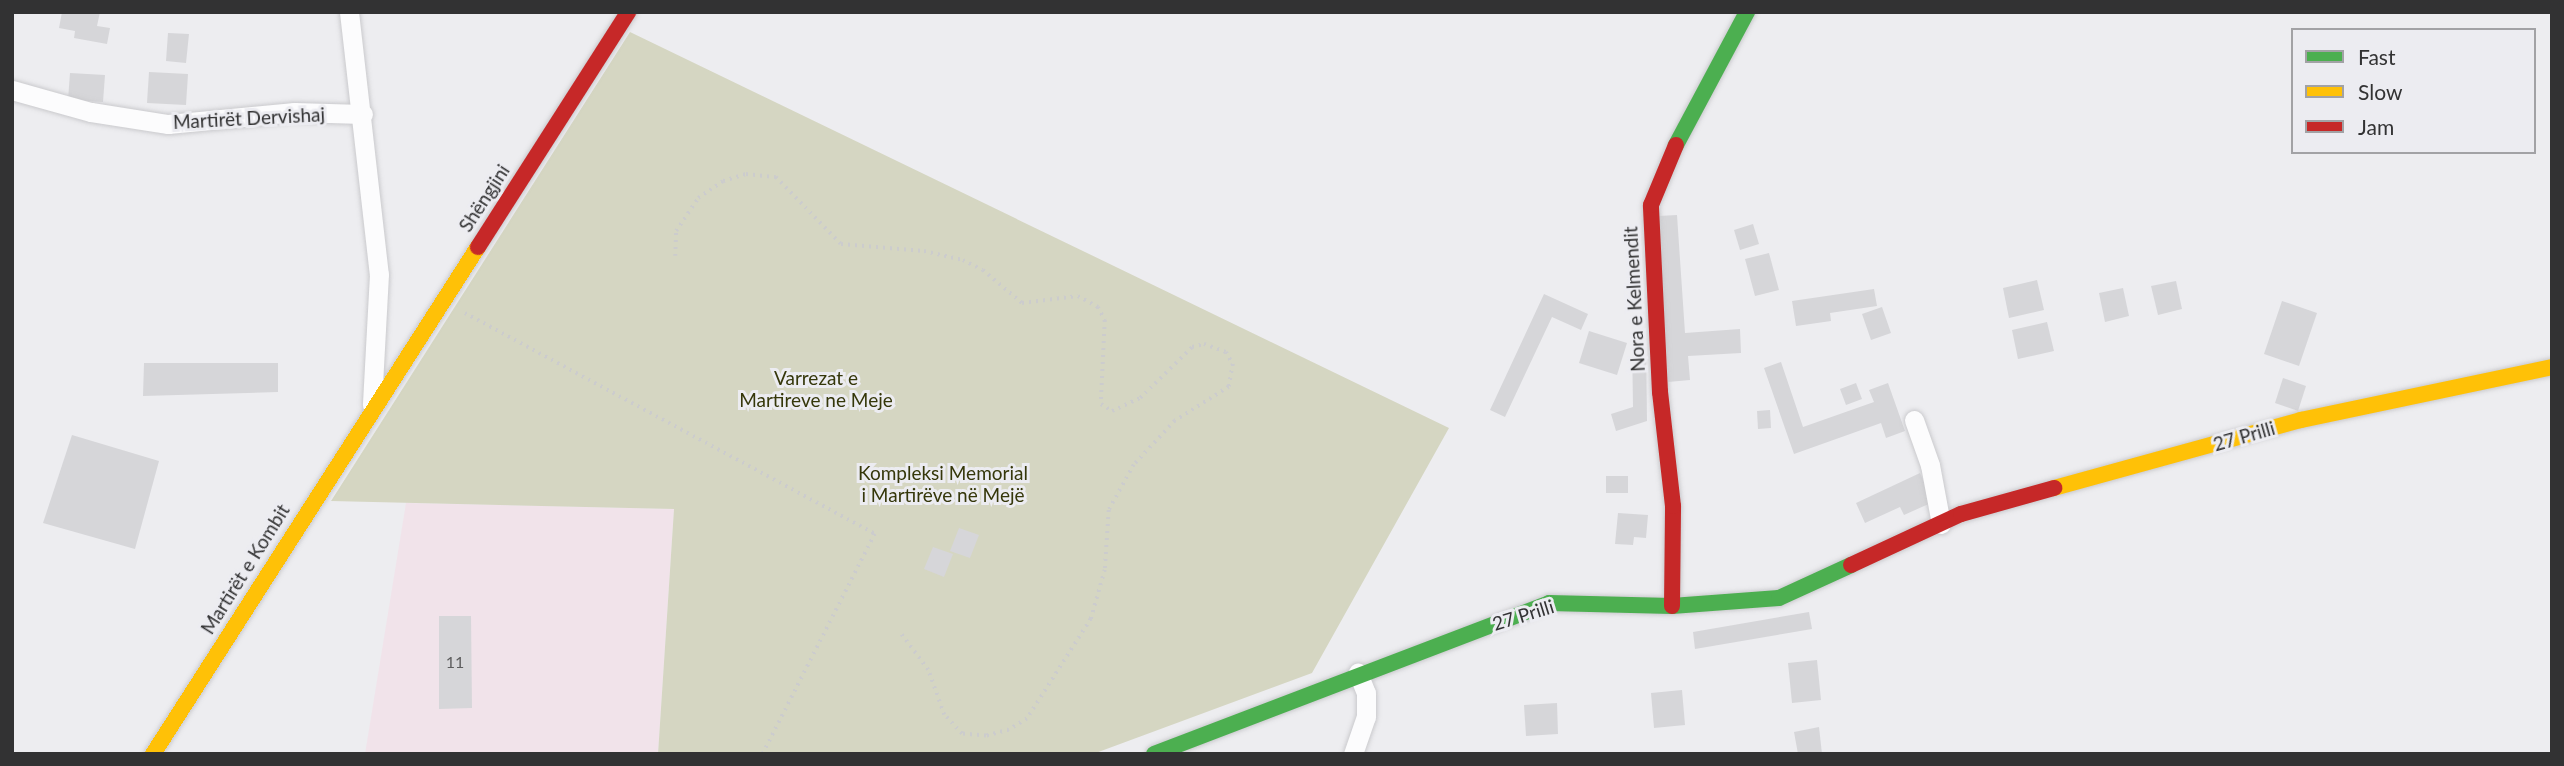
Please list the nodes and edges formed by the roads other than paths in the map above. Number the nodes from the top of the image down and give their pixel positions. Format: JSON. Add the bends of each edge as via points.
{"nodes":[{"id":1,"x":349,"y":12,"type":"edge"},
{"id":2,"x":628,"y":12,"type":"edge"},
{"id":3,"x":1747,"y":12,"type":"edge"},
{"id":4,"x":12,"y":90,"type":"edge"},
{"id":5,"x":363,"y":114,"type":"junction"},
{"id":6,"x":2552,"y":367,"type":"edge"},
{"id":7,"x":372,"y":406,"type":"junction"},
{"id":8,"x":1914,"y":419,"type":"dead end"},
{"id":9,"x":1941,"y":524,"type":"junction"},
{"id":10,"x":1672,"y":606,"type":"junction"},
{"id":11,"x":1358,"y":673,"type":"junction"},
{"id":12,"x":153,"y":754,"type":"edge"},
{"id":13,"x":1154,"y":754,"type":"edge"},
{"id":14,"x":1353,"y":754,"type":"edge"}],
"edges":[{"from":1,"to":5,"type":"street"},
{"from":2,"to":7,"type":"street","name":"Shëngjini"},
{"from":3,"to":10,"type":"street","name":"Nora e Kelmendit","via":[[1660,174],[1651,205],[1660,393],[1673,506]]},
{"from":4,"to":5,"type":"street","name":"Martirët Dervishaj","via":[[91,112],[168,124],[294,112]]},
{"from":5,"to":7,"type":"street","via":[[379,274]]},
{"from":6,"to":9,"type":"street","name":"27 Prilli","via":[[2301,420]]},
{"from":7,"to":12,"type":"street","name":"Martirët e Kombit"},
{"from":8,"to":9,"type":"street","via":[[1930,466]]},
{"from":9,"to":10,"type":"street","name":"27 Prilli","via":[[1779,598]]},
{"from":10,"to":11,"type":"street","name":"27 Prilli","via":[[1549,603]]},
{"from":11,"to":13,"type":"street","name":"27 Prilli"},
{"from":11,"to":14,"type":"street","via":[[1366,693],[1366,717]]}]}
